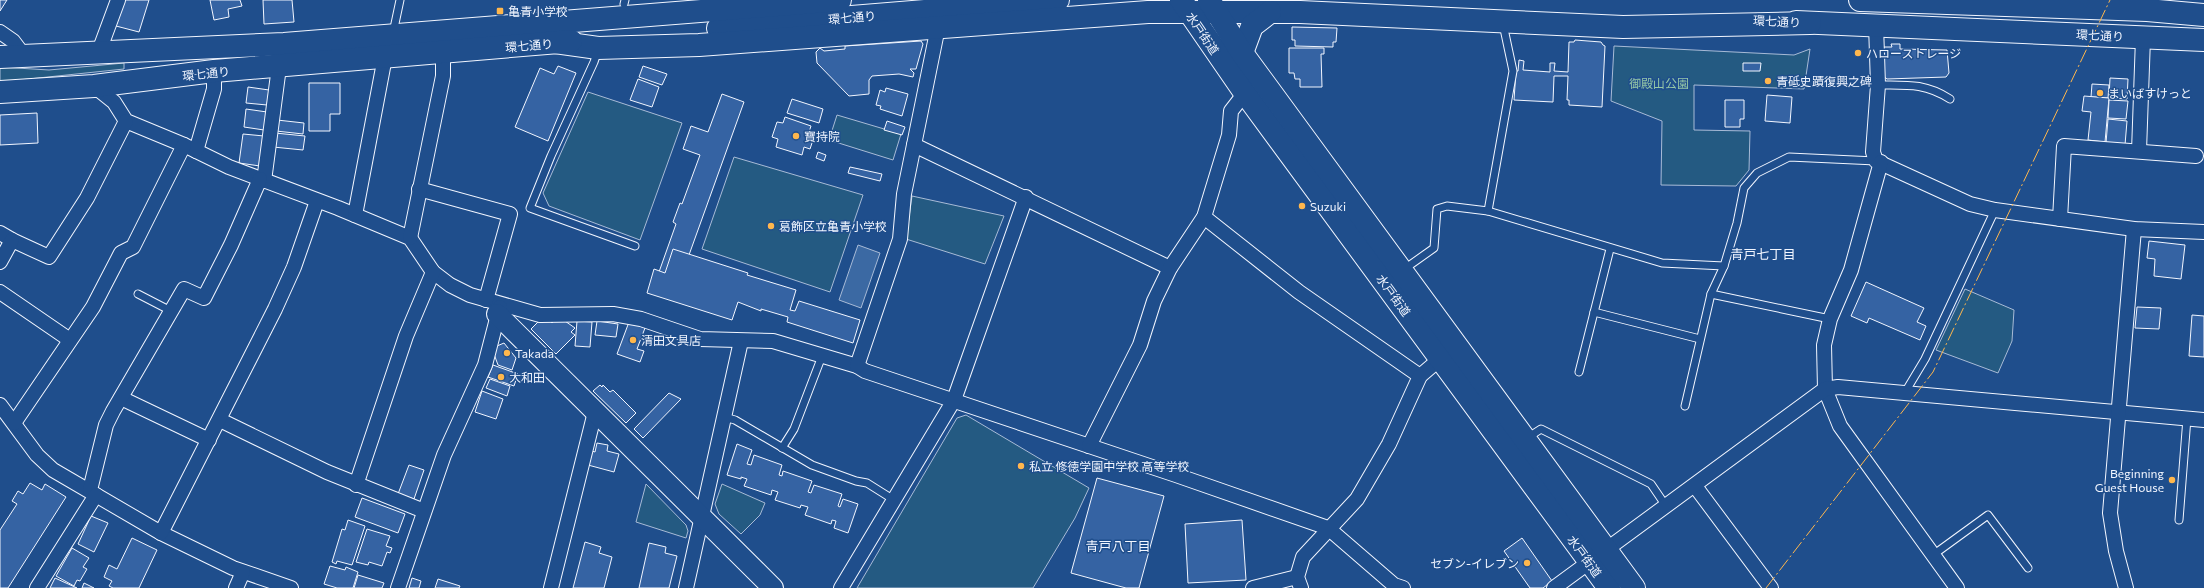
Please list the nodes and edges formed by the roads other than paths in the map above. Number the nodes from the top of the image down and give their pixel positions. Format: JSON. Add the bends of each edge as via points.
{"nodes":[{"id":1,"x":118,"y":0,"type":"edge"},
{"id":2,"x":400,"y":0,"type":"edge"},
{"id":3,"x":650,"y":0,"type":"edge"},
{"id":4,"x":840,"y":0,"type":"edge"},
{"id":5,"x":1058,"y":0,"type":"edge"},
{"id":6,"x":1100,"y":0,"type":"edge"},
{"id":7,"x":1350,"y":0,"type":"edge"},
{"id":8,"x":1860,"y":0,"type":"edge"},
{"id":9,"x":1867,"y":0,"type":"edge"},
{"id":10,"x":624,"y":2,"type":"edge"},
{"id":11,"x":1185,"y":6,"type":"edge"},
{"id":12,"x":1212,"y":6,"type":"edge"},
{"id":13,"x":1294,"y":6,"type":"edge"},
{"id":14,"x":1270,"y":12,"type":"junction"},
{"id":15,"x":2201,"y":13,"type":"edge"},
{"id":16,"x":1077,"y":16,"type":"junction"},
{"id":17,"x":707,"y":20,"type":"junction"},
{"id":18,"x":1502,"y":21,"type":"junction"},
{"id":19,"x":1810,"y":23,"type":"junction"},
{"id":20,"x":1876,"y":25,"type":"junction"},
{"id":21,"x":938,"y":27,"type":"junction"},
{"id":22,"x":0,"y":32,"type":"edge"},
{"id":23,"x":556,"y":32,"type":"junction"},
{"id":24,"x":392,"y":35,"type":"junction"},
{"id":25,"x":2143,"y":38,"type":"junction"},
{"id":26,"x":2204,"y":40,"type":"edge"},
{"id":27,"x":598,"y":48,"type":"junction"},
{"id":28,"x":443,"y":52,"type":"junction"},
{"id":29,"x":1242,"y":53,"type":"junction"},
{"id":30,"x":98,"y":54,"type":"junction"},
{"id":31,"x":0,"y":57,"type":"edge"},
{"id":32,"x":25,"y":57,"type":"junction"},
{"id":33,"x":385,"y":57,"type":"junction"},
{"id":34,"x":279,"y":66,"type":"junction"},
{"id":35,"x":214,"y":71,"type":"junction"},
{"id":36,"x":1878,"y":85,"type":"junction"},
{"id":37,"x":94,"y":86,"type":"junction"},
{"id":38,"x":0,"y":92,"type":"edge"},
{"id":39,"x":1245,"y":93,"type":"junction"},
{"id":40,"x":1950,"y":99,"type":"dead end"},
{"id":41,"x":126,"y":121,"type":"junction"},
{"id":42,"x":914,"y":145,"type":"junction"},
{"id":43,"x":190,"y":148,"type":"junction"},
{"id":44,"x":2139,"y":151,"type":"junction"},
{"id":45,"x":2196,"y":156,"type":"dead end"},
{"id":46,"x":1878,"y":162,"type":"junction"},
{"id":47,"x":262,"y":180,"type":"junction"},
{"id":48,"x":419,"y":189,"type":"junction"},
{"id":49,"x":1026,"y":197,"type":"junction"},
{"id":50,"x":317,"y":200,"type":"junction"},
{"id":51,"x":1995,"y":210,"type":"junction"},
{"id":52,"x":1488,"y":211,"type":"junction"},
{"id":53,"x":355,"y":215,"type":"junction"},
{"id":54,"x":1204,"y":217,"type":"junction"},
{"id":55,"x":2060,"y":219,"type":"junction"},
{"id":56,"x":2134,"y":229,"type":"junction"},
{"id":57,"x":2204,"y":232,"type":"edge"},
{"id":58,"x":6,"y":237,"type":"edge"},
{"id":59,"x":410,"y":238,"type":"junction"},
{"id":60,"x":635,"y":246,"type":"dead end"},
{"id":61,"x":1610,"y":249,"type":"junction"},
{"id":62,"x":0,"y":262,"type":"edge"},
{"id":63,"x":1724,"y":266,"type":"junction"},
{"id":64,"x":1170,"y":268,"type":"junction"},
{"id":65,"x":1403,"y":270,"type":"junction"},
{"id":66,"x":433,"y":272,"type":"junction"},
{"id":67,"x":0,"y":292,"type":"edge"},
{"id":68,"x":138,"y":294,"type":"dead end"},
{"id":69,"x":1712,"y":294,"type":"junction"},
{"id":70,"x":494,"y":306,"type":"junction"},
{"id":71,"x":171,"y":311,"type":"junction"},
{"id":72,"x":1594,"y":312,"type":"junction"},
{"id":73,"x":1830,"y":319,"type":"junction"},
{"id":74,"x":1700,"y":339,"type":"junction"},
{"id":75,"x":70,"y":340,"type":"junction"},
{"id":76,"x":741,"y":341,"type":"junction"},
{"id":77,"x":822,"y":356,"type":"junction"},
{"id":78,"x":1441,"y":358,"type":"junction"},
{"id":79,"x":857,"y":366,"type":"junction"},
{"id":80,"x":1579,"y":372,"type":"dead end"},
{"id":81,"x":1420,"y":376,"type":"junction"},
{"id":82,"x":1825,"y":389,"type":"junction"},
{"id":83,"x":1904,"y":394,"type":"junction"},
{"id":84,"x":121,"y":398,"type":"junction"},
{"id":85,"x":954,"y":400,"type":"junction"},
{"id":86,"x":0,"y":405,"type":"edge"},
{"id":87,"x":1685,"y":406,"type":"dead end"},
{"id":88,"x":596,"y":412,"type":"junction"},
{"id":89,"x":2118,"y":413,"type":"junction"},
{"id":90,"x":724,"y":417,"type":"junction"},
{"id":91,"x":2187,"y":418,"type":"junction"},
{"id":92,"x":220,"y":420,"type":"junction"},
{"id":93,"x":2204,"y":420,"type":"edge"},
{"id":94,"x":14,"y":423,"type":"junction"},
{"id":95,"x":1526,"y":439,"type":"junction"},
{"id":96,"x":209,"y":440,"type":"junction"},
{"id":97,"x":1089,"y":446,"type":"junction"},
{"id":98,"x":782,"y":448,"type":"junction"},
{"id":99,"x":356,"y":484,"type":"junction"},
{"id":100,"x":1695,"y":486,"type":"junction"},
{"id":101,"x":93,"y":492,"type":"junction"},
{"id":102,"x":894,"y":500,"type":"junction"},
{"id":103,"x":1666,"y":506,"type":"junction"},
{"id":104,"x":424,"y":511,"type":"junction"},
{"id":105,"x":701,"y":517,"type":"junction"},
{"id":106,"x":2179,"y":520,"type":"dead end"},
{"id":107,"x":1328,"y":528,"type":"junction"},
{"id":108,"x":161,"y":533,"type":"junction"},
{"id":109,"x":1933,"y":555,"type":"junction"},
{"id":110,"x":1598,"y":556,"type":"junction"},
{"id":111,"x":2028,"y":568,"type":"dead end"},
{"id":112,"x":243,"y":572,"type":"junction"},
{"id":113,"x":1299,"y":583,"type":"edge"},
{"id":114,"x":37,"y":588,"type":"edge"},
{"id":115,"x":236,"y":588,"type":"edge"},
{"id":116,"x":291,"y":588,"type":"edge"},
{"id":117,"x":398,"y":588,"type":"edge"},
{"id":118,"x":551,"y":588,"type":"edge"},
{"id":119,"x":686,"y":588,"type":"edge"},
{"id":120,"x":774,"y":588,"type":"edge"},
{"id":121,"x":841,"y":588,"type":"edge"},
{"id":122,"x":1253,"y":588,"type":"edge"},
{"id":123,"x":1403,"y":588,"type":"edge"},
{"id":124,"x":1554,"y":588,"type":"edge"},
{"id":125,"x":1609,"y":588,"type":"edge"},
{"id":126,"x":1634,"y":588,"type":"edge"},
{"id":127,"x":1771,"y":588,"type":"edge"},
{"id":128,"x":1957,"y":588,"type":"edge"},
{"id":129,"x":2126,"y":588,"type":"edge"}],
"edges":[{"from":1,"to":30,"type":"street"},
{"from":2,"to":24,"type":"lane"},
{"from":3,"to":10,"type":"main road"},
{"from":4,"to":17,"type":"main road","name":"環七通り"},
{"from":5,"to":17,"type":"main road","name":"環七通り"},
{"from":6,"to":16,"type":"main road","via":[[1100,6],[1095,10]]},
{"from":7,"to":19,"type":"main road","name":"環七通り"},
{"from":8,"to":9,"type":"main road"},
{"from":9,"to":15,"type":"main road"},
{"from":10,"to":23,"type":"main road"},
{"from":11,"to":12,"type":"main road"},
{"from":11,"to":16,"type":"main road","via":[[1148,12]]},
{"from":11,"to":39,"type":"main road","name":"水戸街道"},
{"from":12,"to":14,"type":"main road"},
{"from":12,"to":29,"type":"main road","name":"水戸街道"},
{"from":13,"to":14,"type":"main road"},
{"from":13,"to":18,"type":"main road"},
{"from":14,"to":29,"type":"main road","via":[[1252,26]]},
{"from":16,"to":21,"type":"main road"},
{"from":17,"to":23,"type":"main road","name":"環七通り"},
{"from":18,"to":19,"type":"main road","via":[[1623,27]]},
{"from":18,"to":52,"type":"lane","via":[[1513,71]]},
{"from":19,"to":20,"type":"main road","name":"環七通り"},
{"from":20,"to":25,"type":"main road","name":"環七通り"},
{"from":20,"to":36,"type":"street"},
{"from":21,"to":27,"type":"main road","via":[[699,45]]},
{"from":21,"to":42,"type":"street"},
{"from":22,"to":32,"type":"street","via":[[13,41]]},
{"from":23,"to":24,"type":"main road","name":"環七通り"},
{"from":23,"to":27,"type":"main road"},
{"from":23,"to":28,"type":"main road","name":"環七通り"},
{"from":24,"to":30,"type":"main road","name":"環七通り","via":[[284,44]]},
{"from":25,"to":26,"type":"main road","name":"環七通り"},
{"from":25,"to":44,"type":"street"},
{"from":27,"to":60,"type":"lane","via":[[530,208]]},
{"from":28,"to":33,"type":"main road","name":"環七通り"},
{"from":28,"to":48,"type":"street","via":[[443,76]]},
{"from":29,"to":65,"type":"main road","name":"水戸街道"},
{"from":30,"to":32,"type":"main road","name":"環七通り"},
{"from":31,"to":32,"type":"main road","name":"環七通り"},
{"from":33,"to":34,"type":"main road","name":"環七通り"},
{"from":33,"to":53,"type":"street"},
{"from":34,"to":35,"type":"main road","name":"環七通り"},
{"from":34,"to":47,"type":"street"},
{"from":35,"to":37,"type":"main road","name":"環七通り"},
{"from":35,"to":43,"type":"street","via":[[214,89]]},
{"from":36,"to":40,"type":"lane","via":[[1917,84]]},
{"from":36,"to":46,"type":"street","via":[[1873,152]]},
{"from":37,"to":38,"type":"main road","name":"環七通り"},
{"from":37,"to":41,"type":"street","via":[[114,102]]},
{"from":39,"to":54,"type":"street","via":[[1231,111],[1229,135]]},
{"from":39,"to":78,"type":"main road","name":"水戸街道"},
{"from":41,"to":43,"type":"street"},
{"from":41,"to":58,"type":"street","via":[[87,198],[50,257]]},
{"from":42,"to":49,"type":"street"},
{"from":42,"to":79,"type":"street","via":[[904,194],[900,239]]},
{"from":43,"to":47,"type":"street"},
{"from":43,"to":75,"type":"street","via":[[132,247],[121,253],[93,307]]},
{"from":44,"to":45,"type":"street"},
{"from":44,"to":55,"type":"street","via":[[2064,146]]},
{"from":46,"to":51,"type":"street","via":[[1970,204]]},
{"from":46,"to":63,"type":"lane","via":[[1789,157],[1757,173],[1744,188],[1738,223]]},
{"from":46,"to":73,"type":"street","via":[[1851,270]]},
{"from":47,"to":50,"type":"street"},
{"from":47,"to":71,"type":"street","via":[[204,298],[184,289]]},
{"from":48,"to":59,"type":"street"},
{"from":48,"to":70,"type":"street","via":[[510,214]]},
{"from":49,"to":64,"type":"street"},
{"from":49,"to":85,"type":"street"},
{"from":50,"to":53,"type":"street"},
{"from":50,"to":92,"type":"street","via":[[294,267]]},
{"from":51,"to":55,"type":"street"},
{"from":51,"to":83,"type":"lane","via":[[1925,359]]},
{"from":52,"to":61,"type":"lane"},
{"from":52,"to":65,"type":"lane","via":[[1447,206],[1438,209],[1434,248]]},
{"from":53,"to":59,"type":"street"},
{"from":54,"to":64,"type":"street"},
{"from":54,"to":81,"type":"street","via":[[1299,292]]},
{"from":55,"to":56,"type":"street"},
{"from":56,"to":57,"type":"street"},
{"from":56,"to":89,"type":"street"},
{"from":58,"to":62,"type":"street"},
{"from":59,"to":66,"type":"street"},
{"from":61,"to":63,"type":"lane","via":[[1662,263]]},
{"from":61,"to":72,"type":"lane"},
{"from":63,"to":69,"type":"lane"},
{"from":64,"to":97,"type":"street","via":[[1154,301],[1140,344]]},
{"from":65,"to":95,"type":"main road","name":"水戸街道"},
{"from":66,"to":70,"type":"street","via":[[450,285]]},
{"from":66,"to":99,"type":"street","via":[[406,336]]},
{"from":67,"to":75,"type":"street"},
{"from":68,"to":71,"type":"lane"},
{"from":69,"to":73,"type":"lane"},
{"from":69,"to":74,"type":"lane"},
{"from":70,"to":76,"type":"street","via":[[540,315],[613,314],[641,319],[700,339]]},
{"from":70,"to":88,"type":"street"},
{"from":70,"to":104,"type":"street","via":[[484,365],[444,455]]},
{"from":71,"to":84,"type":"street"},
{"from":72,"to":74,"type":"lane"},
{"from":72,"to":80,"type":"lane"},
{"from":73,"to":82,"type":"street","via":[[1824,345]]},
{"from":74,"to":87,"type":"lane"},
{"from":75,"to":94,"type":"street"},
{"from":76,"to":77,"type":"street","via":[[773,341]]},
{"from":76,"to":90,"type":"street"},
{"from":77,"to":79,"type":"street"},
{"from":77,"to":98,"type":"lane","via":[[794,429]]},
{"from":78,"to":81,"type":"street"},
{"from":78,"to":110,"type":"main road","name":"水戸街道"},
{"from":79,"to":85,"type":"street","via":[[865,371]]},
{"from":81,"to":107,"type":"street","via":[[1389,444],[1357,499]]},
{"from":82,"to":83,"type":"street","via":[[1838,387]]},
{"from":82,"to":100,"type":"street"},
{"from":82,"to":109,"type":"street","via":[[1840,426]]},
{"from":83,"to":89,"type":"street"},
{"from":84,"to":96,"type":"street"},
{"from":84,"to":101,"type":"street","via":[[106,425]]},
{"from":85,"to":97,"type":"street"},
{"from":85,"to":102,"type":"street"},
{"from":86,"to":94,"type":"street"},
{"from":88,"to":105,"type":"street"},
{"from":88,"to":118,"type":"street"},
{"from":89,"to":91,"type":"street"},
{"from":89,"to":129,"type":"street","via":[[2110,513],[2116,551]]},
{"from":90,"to":98,"type":"lane","via":[[735,420]]},
{"from":90,"to":105,"type":"street"},
{"from":91,"to":93,"type":"street"},
{"from":91,"to":106,"type":"lane"},
{"from":92,"to":96,"type":"street"},
{"from":92,"to":99,"type":"street"},
{"from":94,"to":101,"type":"street","via":[[37,455],[53,470]]},
{"from":95,"to":103,"type":"lane","via":[[1541,429],[1651,484]]},
{"from":95,"to":110,"type":"main road","name":"水戸街道"},
{"from":96,"to":108,"type":"street"},
{"from":97,"to":107,"type":"street"},
{"from":98,"to":102,"type":"lane","via":[[812,464],[867,483]]},
{"from":99,"to":104,"type":"street"},
{"from":100,"to":103,"type":"street"},
{"from":100,"to":127,"type":"street"},
{"from":101,"to":108,"type":"street"},
{"from":101,"to":114,"type":"street"},
{"from":102,"to":121,"type":"street"},
{"from":103,"to":110,"type":"street"},
{"from":104,"to":117,"type":"street"},
{"from":105,"to":119,"type":"street"},
{"from":105,"to":120,"type":"street"},
{"from":107,"to":113,"type":"street","via":[[1303,557]]},
{"from":107,"to":123,"type":"street","via":[[1394,585]]},
{"from":108,"to":112,"type":"street"},
{"from":109,"to":111,"type":"lane","via":[[1988,515]]},
{"from":109,"to":128,"type":"street"},
{"from":110,"to":124,"type":"street"},
{"from":110,"to":125,"type":"main road","name":"水戸街道"},
{"from":110,"to":126,"type":"main road","name":"水戸街道"},
{"from":112,"to":115,"type":"street"},
{"from":112,"to":116,"type":"street"},
{"from":113,"to":122,"type":"street"}]}
